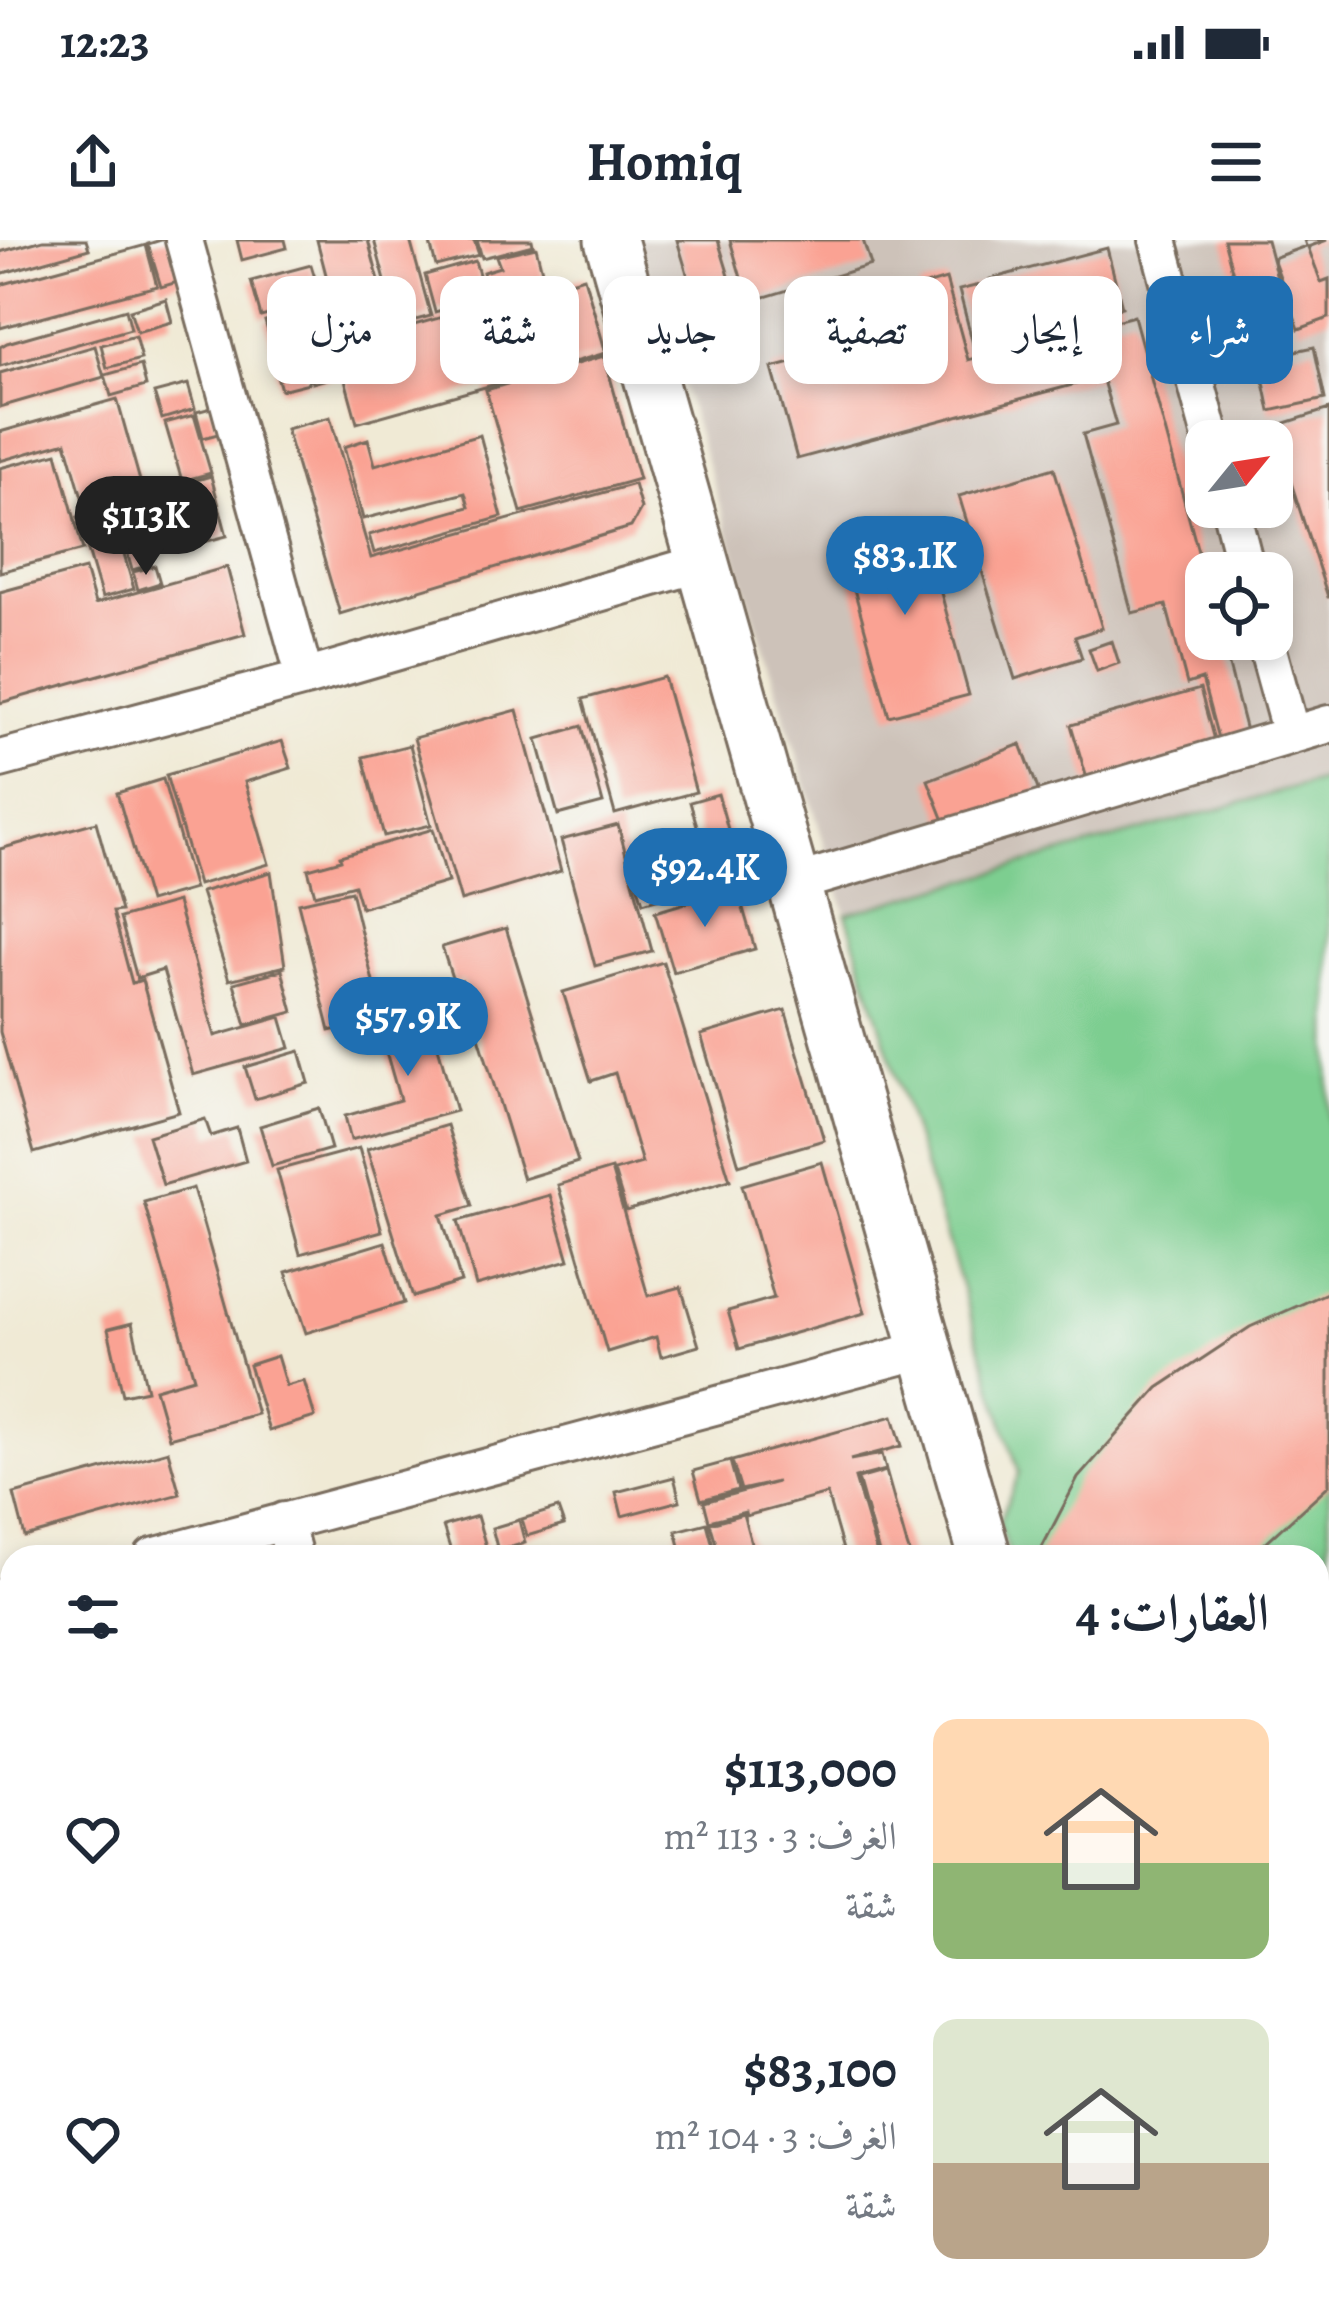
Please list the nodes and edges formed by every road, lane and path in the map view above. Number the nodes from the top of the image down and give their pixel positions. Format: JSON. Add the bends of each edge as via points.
{"nodes":[{"id":1,"x":184,"y":240,"type":"edge"},
{"id":2,"x":611,"y":240,"type":"edge"},
{"id":3,"x":1158,"y":240,"type":"edge"},
{"id":4,"x":1206,"y":420,"type":"edge"},
{"id":5,"x":703,"y":563,"type":"junction"},
{"id":6,"x":1271,"y":660,"type":"edge"},
{"id":7,"x":305,"y":678,"type":"junction"},
{"id":8,"x":1329,"y":724,"type":"edge"},
{"id":9,"x":1291,"y":734,"type":"junction"},
{"id":10,"x":0,"y":759,"type":"edge"},
{"id":11,"x":792,"y":884,"type":"junction"},
{"id":12,"x":926,"y":1348,"type":"junction"},
{"id":13,"x":284,"y":1521,"type":"junction"},
{"id":14,"x":197,"y":1545,"type":"edge"},
{"id":15,"x":291,"y":1545,"type":"edge"},
{"id":16,"x":982,"y":1545,"type":"edge"}],
"edges":[{"from":1,"to":7,"type":"street"},
{"from":2,"to":5,"type":"street"},
{"from":3,"to":4,"type":"street"},
{"from":5,"to":7,"type":"street"},
{"from":5,"to":11,"type":"street"},
{"from":6,"to":9,"type":"street"},
{"from":7,"to":10,"type":"street"},
{"from":8,"to":9,"type":"street"},
{"from":9,"to":11,"type":"street"},
{"from":11,"to":12,"type":"street"},
{"from":12,"to":13,"type":"street"},
{"from":12,"to":16,"type":"street"},
{"from":13,"to":14,"type":"street"},
{"from":13,"to":15,"type":"street"}]}
